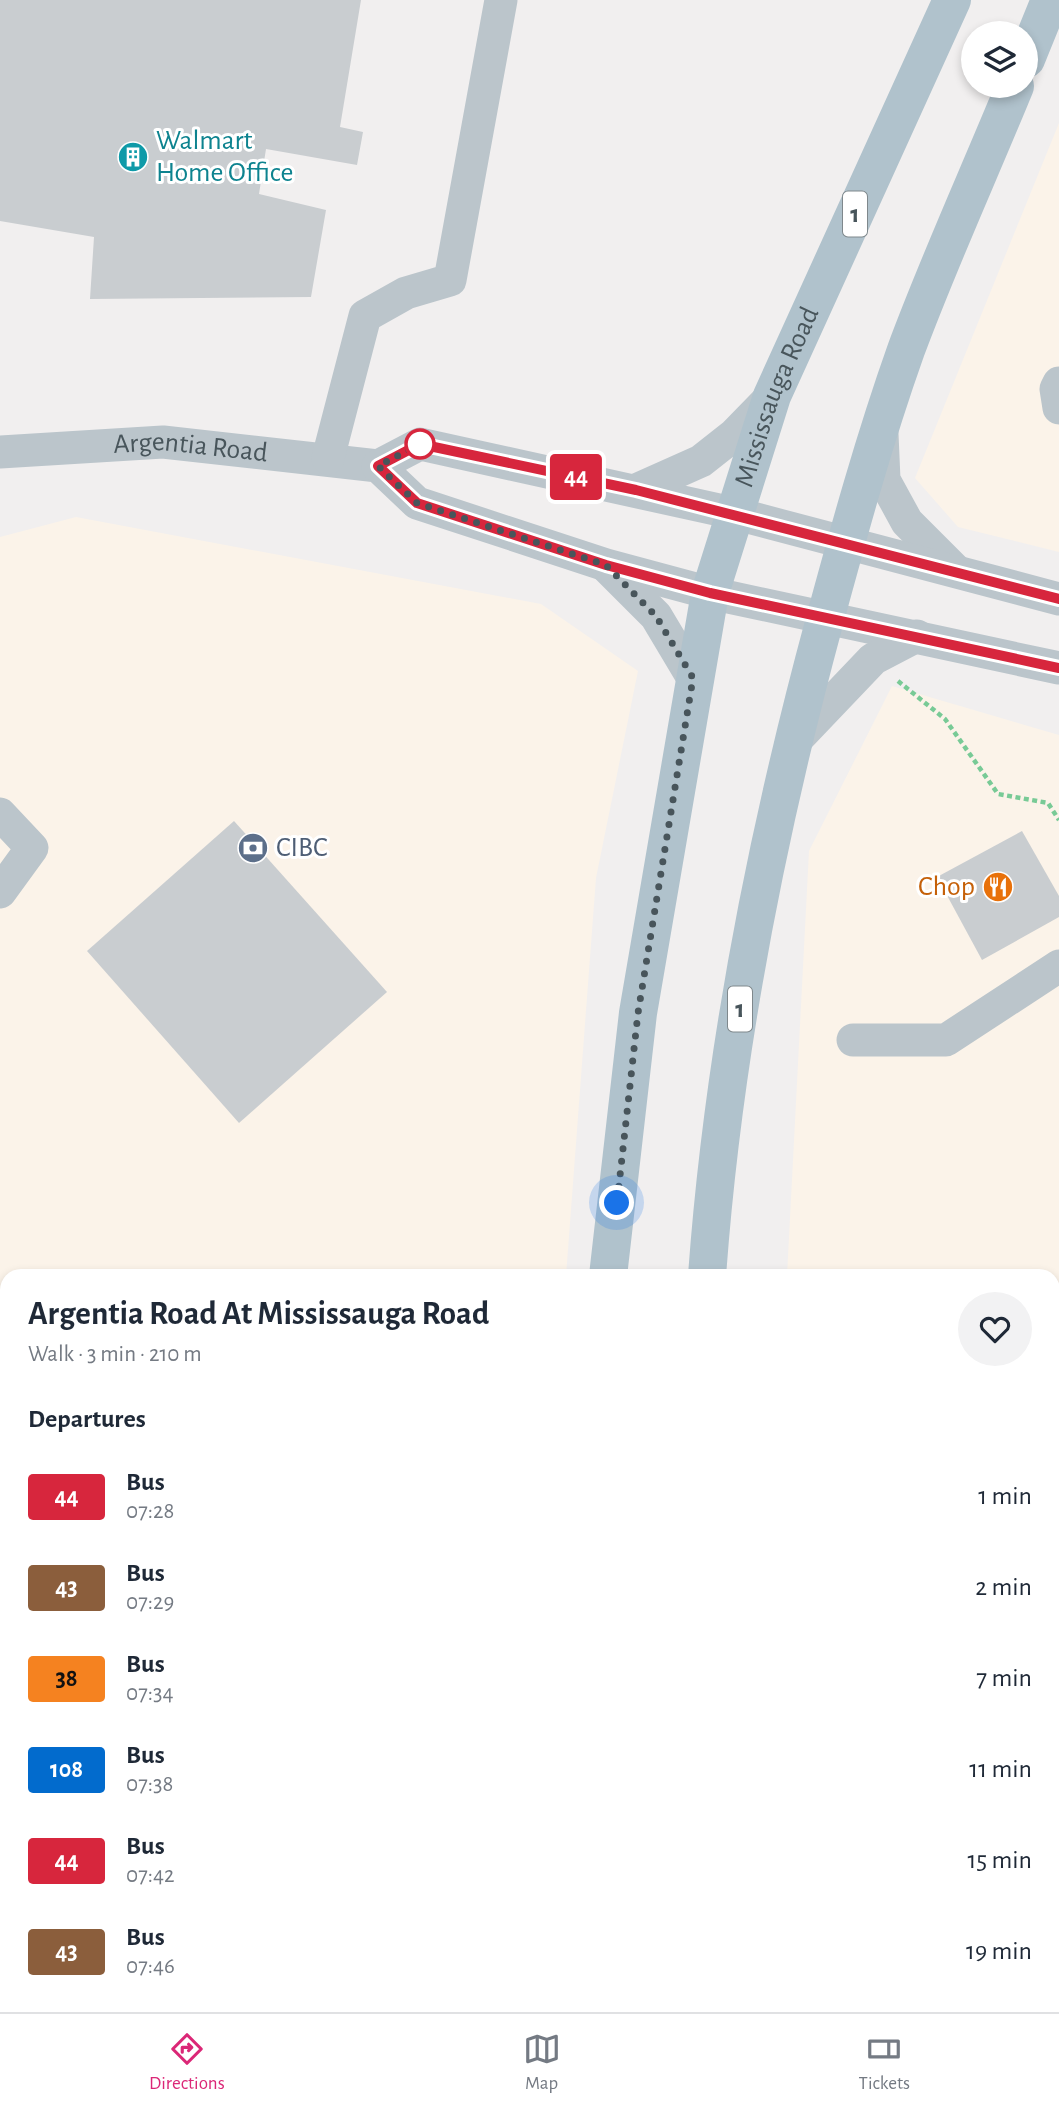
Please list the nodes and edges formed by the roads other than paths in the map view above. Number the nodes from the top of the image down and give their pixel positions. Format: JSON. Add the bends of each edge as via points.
{"nodes":[{"id":1,"x":501,"y":0,"type":"edge"},
{"id":2,"x":952,"y":0,"type":"edge"},
{"id":3,"x":1049,"y":0,"type":"edge"},
{"id":4,"x":1038,"y":28,"type":"edge"},
{"id":5,"x":1010,"y":98,"type":"edge"},
{"id":6,"x":1059,"y":383,"type":"edge"},
{"id":7,"x":772,"y":396,"type":"junction"},
{"id":8,"x":1059,"y":408,"type":"edge"},
{"id":9,"x":881,"y":427,"type":"junction"},
{"id":10,"x":0,"y":452,"type":"edge"},
{"id":11,"x":328,"y":458,"type":"junction"},
{"id":12,"x":378,"y":466,"type":"junction"},
{"id":13,"x":636,"y":490,"type":"junction"},
{"id":14,"x":733,"y":513,"type":"junction"},
{"id":15,"x":844,"y":542,"type":"junction"},
{"id":16,"x":606,"y":565,"type":"junction"},
{"id":17,"x":958,"y":572,"type":"junction"},
{"id":18,"x":710,"y":593,"type":"junction"},
{"id":19,"x":1059,"y":599,"type":"edge"},
{"id":20,"x":826,"y":618,"type":"junction"},
{"id":21,"x":917,"y":636,"type":"junction"},
{"id":22,"x":1059,"y":668,"type":"edge"},
{"id":23,"x":693,"y":678,"type":"junction"},
{"id":24,"x":791,"y":745,"type":"junction"},
{"id":25,"x":0,"y":814,"type":"edge"},
{"id":26,"x":0,"y":892,"type":"edge"},
{"id":27,"x":1059,"y":966,"type":"edge"},
{"id":28,"x":853,"y":1040,"type":"dead end"},
{"id":29,"x":609,"y":1269,"type":"edge"},
{"id":30,"x":708,"y":1269,"type":"edge"}],
"edges":[{"from":1,"to":11,"type":"street","via":[[450,279],[406,293],[365,316]]},
{"from":2,"to":7,"type":"main road","name":"Mississauga Road","number":"1"},
{"from":3,"to":4,"type":"main road"},
{"from":5,"to":9,"type":"main road","number":"1","via":[[906,349]]},
{"from":6,"to":8,"type":"street"},
{"from":7,"to":13,"type":"street","via":[[701,461]]},
{"from":7,"to":14,"type":"main road","name":"Mississauga Road","number":"1"},
{"from":9,"to":15,"type":"main road","number":"1"},
{"from":9,"to":17,"type":"street","via":[[884,480],[907,522]]},
{"from":10,"to":11,"type":"street","name":"Argentia Road","via":[[163,442]]},
{"from":11,"to":12,"type":"street","name":"Argentia Road"},
{"from":12,"to":13,"type":"street","via":[[420,444]]},
{"from":12,"to":16,"type":"street","via":[[417,503]]},
{"from":13,"to":14,"type":"street"},
{"from":14,"to":15,"type":"street"},
{"from":14,"to":18,"type":"main road","name":"Mississauga Road","number":"1"},
{"from":15,"to":17,"type":"street"},
{"from":15,"to":20,"type":"main road","number":"1"},
{"from":16,"to":18,"type":"street"},
{"from":16,"to":23,"type":"street","via":[[656,616]]},
{"from":17,"to":19,"type":"street"},
{"from":18,"to":20,"type":"street"},
{"from":18,"to":23,"type":"main road","name":"Mississauga Road","number":"1"},
{"from":20,"to":21,"type":"street"},
{"from":20,"to":24,"type":"main road","number":"1"},
{"from":21,"to":22,"type":"street"},
{"from":21,"to":24,"type":"street","via":[[873,659]]},
{"from":23,"to":29,"type":"main road","name":"Mississauga Road","number":"1","via":[[638,1013]]},
{"from":24,"to":30,"type":"main road","number":"1","via":[[755,914],[734,1047],[714,1181]]},
{"from":25,"to":26,"type":"street","via":[[32,848]]},
{"from":27,"to":28,"type":"street","via":[[946,1040]]}]}
